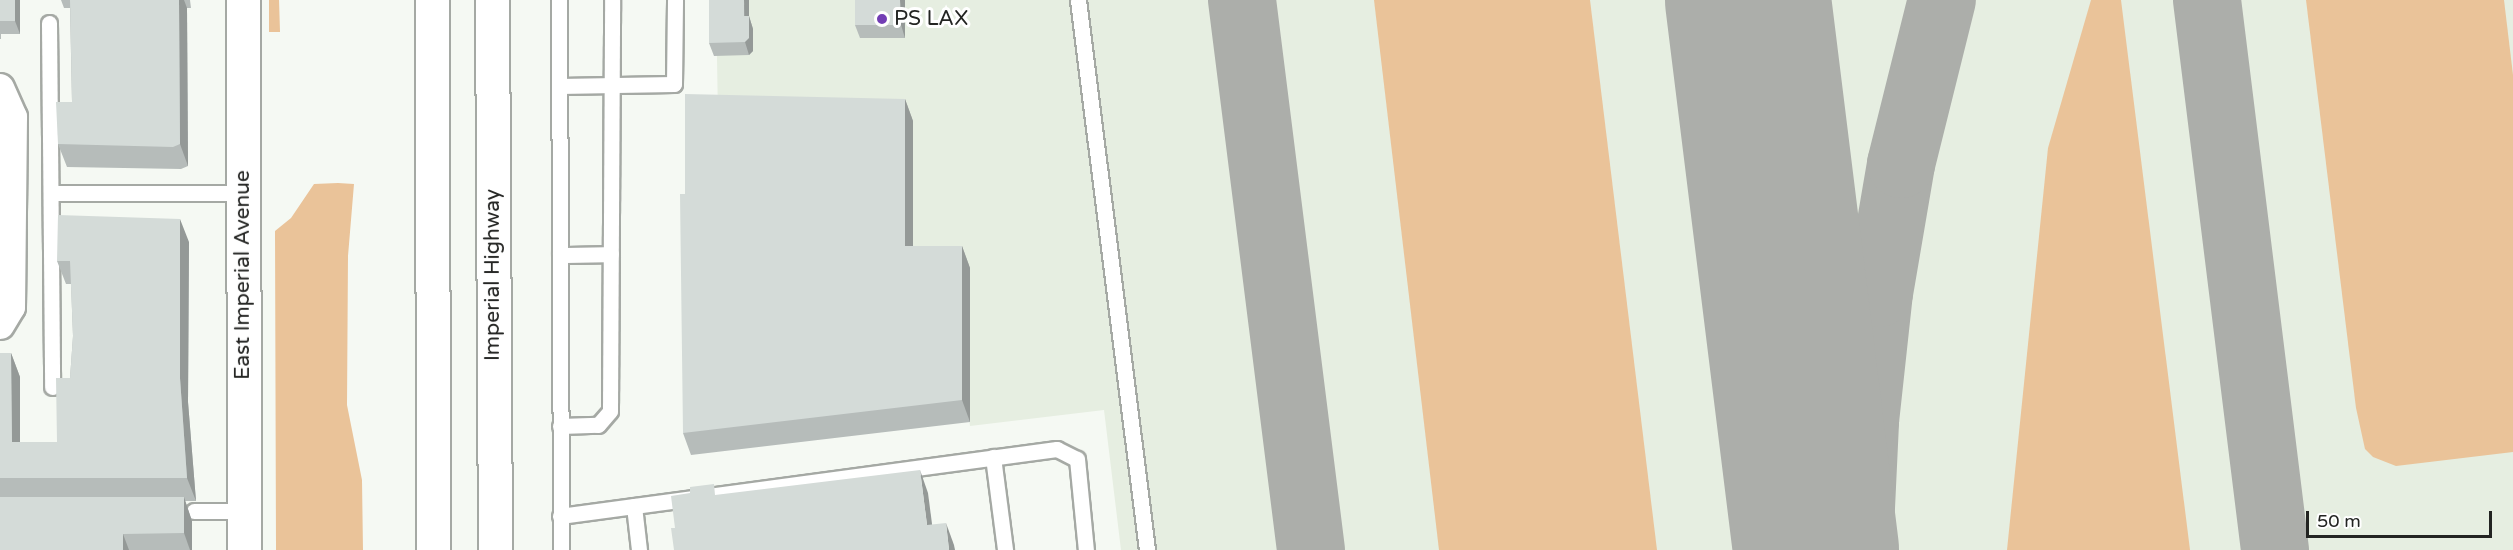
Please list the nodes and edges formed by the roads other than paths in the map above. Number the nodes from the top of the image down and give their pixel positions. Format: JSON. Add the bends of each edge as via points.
{"nodes":[{"id":1,"x":243,"y":0,"type":"edge"},
{"id":2,"x":432,"y":0,"type":"edge"},
{"id":3,"x":492,"y":0,"type":"edge"},
{"id":4,"x":559,"y":0,"type":"edge"},
{"id":5,"x":612,"y":0,"type":"edge"},
{"id":6,"x":675,"y":0,"type":"edge"},
{"id":7,"x":1078,"y":0,"type":"edge"},
{"id":8,"x":49,"y":22,"type":"dead end"},
{"id":9,"x":611,"y":83,"type":"junction"},
{"id":10,"x":559,"y":86,"type":"junction"},
{"id":11,"x":1,"y":89,"type":"edge"},
{"id":12,"x":51,"y":193,"type":"junction"},
{"id":13,"x":243,"y":194,"type":"junction"},
{"id":14,"x":611,"y":254,"type":"junction"},
{"id":15,"x":560,"y":255,"type":"junction"},
{"id":16,"x":0,"y":325,"type":"edge"},
{"id":17,"x":52,"y":387,"type":"dead end"},
{"id":18,"x":560,"y":426,"type":"junction"},
{"id":19,"x":993,"y":458,"type":"junction"},
{"id":20,"x":634,"y":506,"type":"junction"},
{"id":21,"x":189,"y":511,"type":"dead end"},
{"id":22,"x":244,"y":511,"type":"junction"},
{"id":23,"x":560,"y":516,"type":"junction"},
{"id":24,"x":244,"y":550,"type":"edge"},
{"id":25,"x":434,"y":550,"type":"edge"},
{"id":26,"x":495,"y":550,"type":"edge"},
{"id":27,"x":561,"y":550,"type":"edge"},
{"id":28,"x":639,"y":550,"type":"edge"},
{"id":29,"x":1005,"y":550,"type":"edge"},
{"id":30,"x":1086,"y":550,"type":"edge"},
{"id":31,"x":1147,"y":550,"type":"edge"}],
"edges":[{"from":1,"to":13,"type":"main road","name":"East Imperial Avenue"},
{"from":2,"to":25,"type":"main road"},
{"from":3,"to":26,"type":"main road","name":"Imperial Highway"},
{"from":4,"to":10,"type":"lane"},
{"from":5,"to":9,"type":"lane"},
{"from":6,"to":9,"type":"lane","via":[[674,84]]},
{"from":7,"to":31,"type":"lane"},
{"from":8,"to":12,"type":"lane"},
{"from":9,"to":10,"type":"lane"},
{"from":9,"to":14,"type":"lane"},
{"from":10,"to":15,"type":"lane"},
{"from":11,"to":16,"type":"street","via":[[13,117],[11,307]]},
{"from":12,"to":13,"type":"lane"},
{"from":12,"to":17,"type":"lane"},
{"from":13,"to":22,"type":"main road","name":"East Imperial Avenue"},
{"from":14,"to":15,"type":"lane"},
{"from":14,"to":18,"type":"lane","via":[[610,411],[598,425]]},
{"from":15,"to":18,"type":"lane"},
{"from":18,"to":23,"type":"lane"},
{"from":19,"to":20,"type":"lane"},
{"from":19,"to":29,"type":"lane"},
{"from":19,"to":30,"type":"lane","via":[[1057,449],[1077,459]]},
{"from":20,"to":23,"type":"lane"},
{"from":20,"to":28,"type":"lane"},
{"from":21,"to":22,"type":"lane"},
{"from":22,"to":24,"type":"main road","name":"East Imperial Avenue"},
{"from":23,"to":27,"type":"lane"}]}
